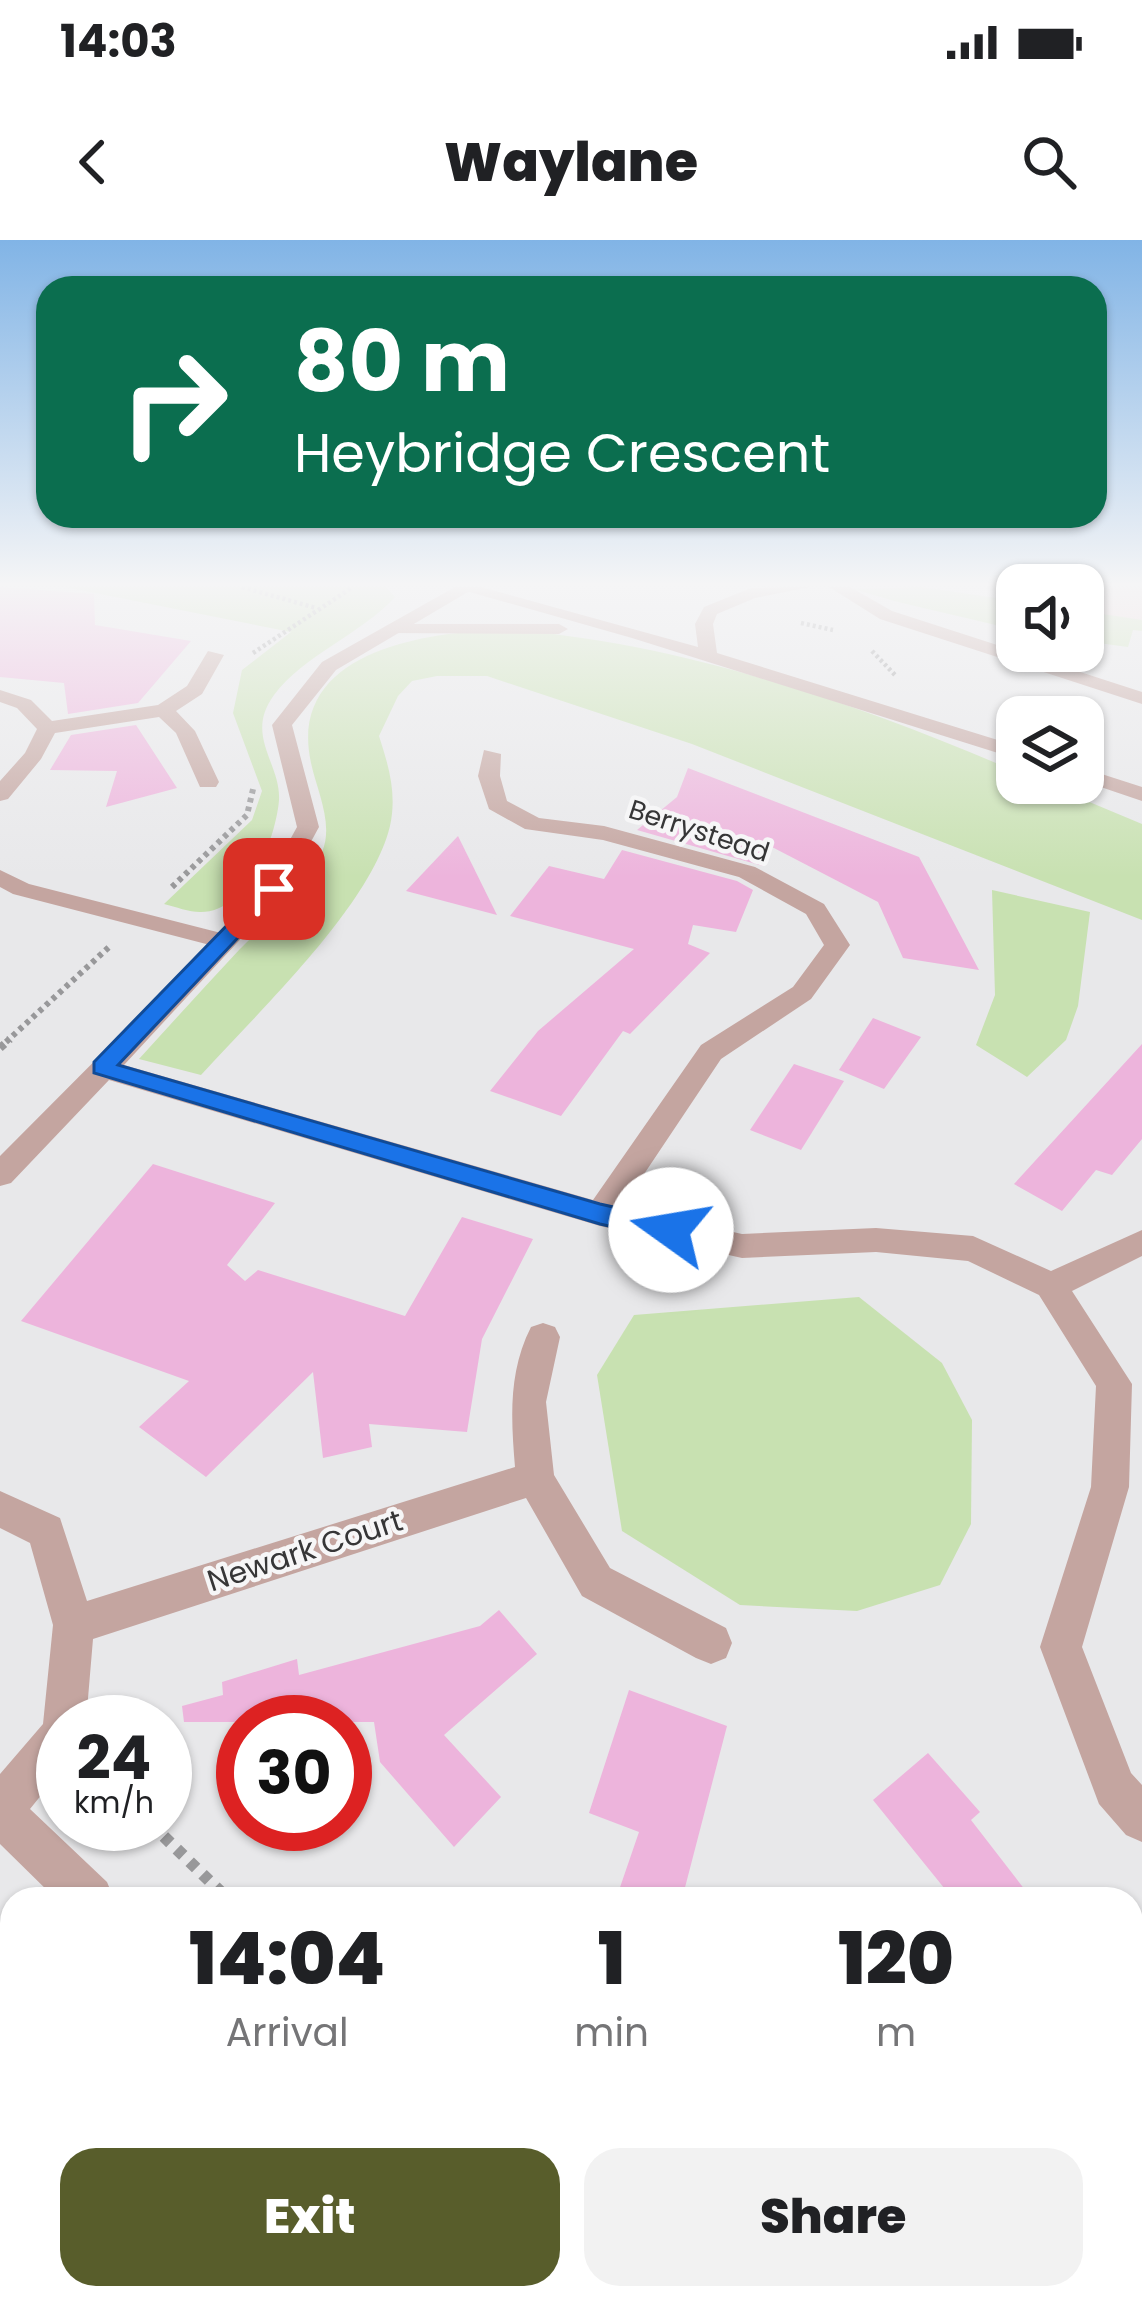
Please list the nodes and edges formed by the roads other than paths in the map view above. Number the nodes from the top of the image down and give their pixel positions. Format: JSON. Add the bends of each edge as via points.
{"nodes":[{"id":1,"x":199,"y":684,"type":"edge"},
{"id":2,"x":314,"y":684,"type":"edge"},
{"id":3,"x":796,"y":684,"type":"edge"},
{"id":4,"x":1096,"y":684,"type":"edge"},
{"id":5,"x":0,"y":696,"type":"edge"},
{"id":6,"x":1142,"y":698,"type":"edge"},
{"id":7,"x":164,"y":710,"type":"junction"},
{"id":8,"x":47,"y":728,"type":"junction"},
{"id":9,"x":996,"y":746,"type":"edge"},
{"id":10,"x":490,"y":754,"type":"dead end"},
{"id":11,"x":1104,"y":781,"type":"edge"},
{"id":12,"x":208,"y":782,"type":"dead end"},
{"id":13,"x":0,"y":794,"type":"edge"},
{"id":14,"x":1142,"y":794,"type":"edge"},
{"id":15,"x":0,"y":877,"type":"edge"},
{"id":16,"x":227,"y":942,"type":"junction"},
{"id":17,"x":102,"y":1068,"type":"junction"},
{"id":18,"x":0,"y":1174,"type":"edge"},
{"id":19,"x":600,"y":1214,"type":"junction"},
{"id":20,"x":1142,"y":1242,"type":"edge"},
{"id":21,"x":1051,"y":1286,"type":"junction"},
{"id":22,"x":543,"y":1337,"type":"dead end"},
{"id":23,"x":535,"y":1478,"type":"junction"},
{"id":24,"x":0,"y":1509,"type":"edge"},
{"id":25,"x":74,"y":1625,"type":"junction"},
{"id":26,"x":711,"y":1643,"type":"dead end"},
{"id":27,"x":67,"y":1695,"type":"edge"},
{"id":28,"x":36,"y":1767,"type":"edge"},
{"id":29,"x":0,"y":1811,"type":"edge"},
{"id":30,"x":1142,"y":1819,"type":"edge"},
{"id":31,"x":79,"y":1887,"type":"edge"}],
"edges":[{"from":1,"to":7,"type":"street"},
{"from":2,"to":16,"type":"street","via":[[282,724],[308,827],[274,889]]},
{"from":3,"to":9,"type":"street"},
{"from":4,"to":6,"type":"street"},
{"from":5,"to":8,"type":"street","via":[[24,704]]},
{"from":7,"to":8,"type":"street"},
{"from":7,"to":12,"type":"street","via":[[184,731]]},
{"from":8,"to":13,"type":"street"},
{"from":10,"to":19,"type":"street","name":"Berrystead","via":[[497,803],[533,824],[604,833],[747,872],[815,909],[837,945],[802,993],[711,1052]]},
{"from":11,"to":14,"type":"street"},
{"from":15,"to":16,"type":"street"},
{"from":16,"to":17,"type":"street"},
{"from":17,"to":18,"type":"street"},
{"from":17,"to":19,"type":"street"},
{"from":19,"to":21,"type":"street","via":[[742,1246],[876,1240],[974,1249]]},
{"from":20,"to":21,"type":"street"},
{"from":21,"to":30,"type":"street","via":[[1114,1384],[1110,1487],[1061,1647],[1115,1788]]},
{"from":22,"to":23,"type":"street","via":[[528,1402]]},
{"from":23,"to":25,"type":"street","name":"Newark Court"},
{"from":23,"to":26,"type":"street","via":[[596,1582]]},
{"from":24,"to":25,"type":"street","via":[[46,1531]]},
{"from":25,"to":27,"type":"street"},
{"from":28,"to":29,"type":"street"},
{"from":29,"to":31,"type":"street"}]}
